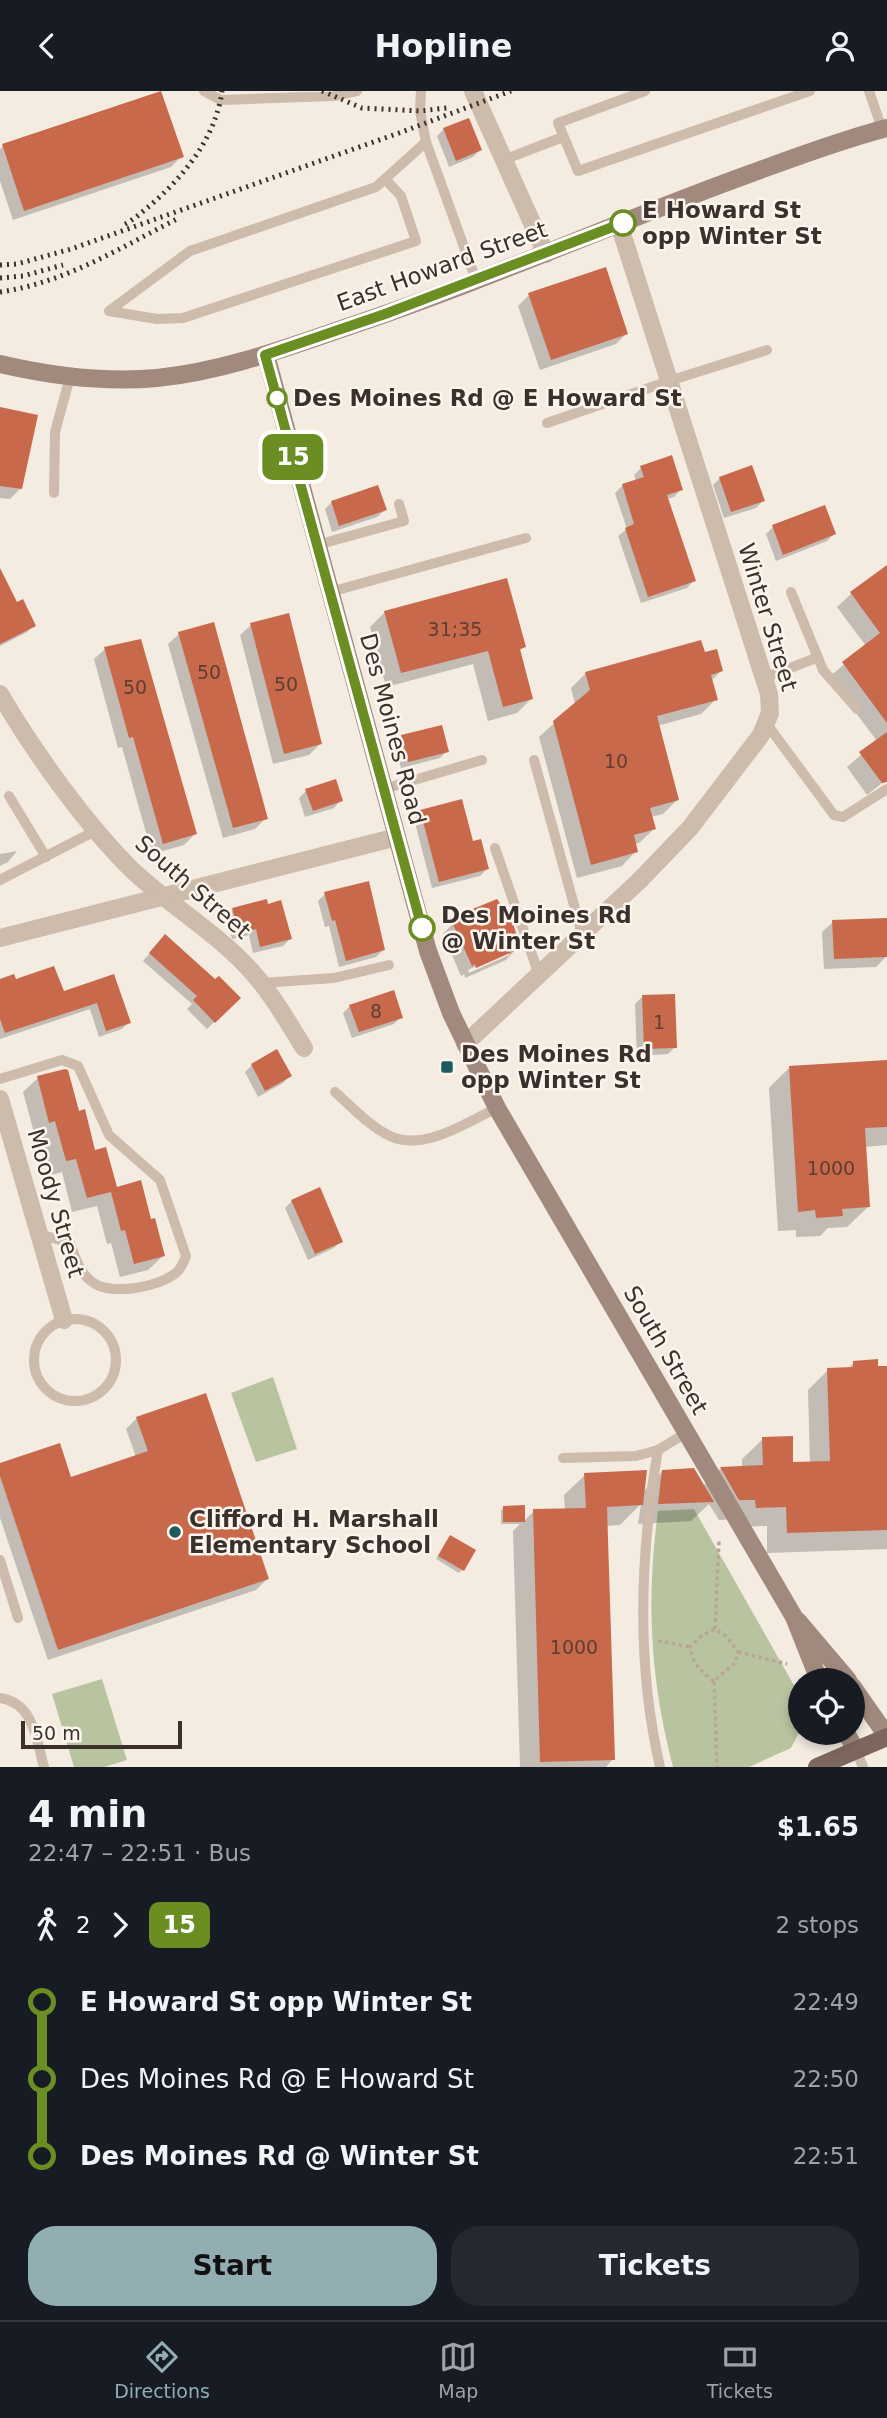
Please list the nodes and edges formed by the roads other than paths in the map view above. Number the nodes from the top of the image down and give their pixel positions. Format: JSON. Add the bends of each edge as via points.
{"nodes":[{"id":1,"x":204,"y":91,"type":"edge"},
{"id":2,"x":357,"y":91,"type":"edge"},
{"id":3,"x":421,"y":91,"type":"edge"},
{"id":4,"x":473,"y":91,"type":"edge"},
{"id":5,"x":645,"y":91,"type":"edge"},
{"id":6,"x":810,"y":91,"type":"edge"},
{"id":7,"x":869,"y":91,"type":"edge"},
{"id":8,"x":341,"y":93,"type":"edge"},
{"id":9,"x":884,"y":128,"type":"edge"},
{"id":10,"x":563,"y":137,"type":"junction"},
{"id":11,"x":426,"y":142,"type":"junction"},
{"id":12,"x":503,"y":160,"type":"junction"},
{"id":13,"x":385,"y":180,"type":"junction"},
{"id":14,"x":619,"y":224,"type":"junction"},
{"id":15,"x":546,"y":254,"type":"junction"},
{"id":16,"x":476,"y":280,"type":"junction"},
{"id":17,"x":767,"y":350,"type":"dead end"},
{"id":18,"x":265,"y":355,"type":"junction"},
{"id":19,"x":0,"y":364,"type":"edge"},
{"id":20,"x":71,"y":377,"type":"junction"},
{"id":21,"x":668,"y":381,"type":"junction"},
{"id":22,"x":547,"y":423,"type":"dead end"},
{"id":23,"x":54,"y":493,"type":"dead end"},
{"id":24,"x":399,"y":504,"type":"dead end"},
{"id":25,"x":526,"y":538,"type":"dead end"},
{"id":26,"x":317,"y":545,"type":"junction"},
{"id":27,"x":330,"y":592,"type":"junction"},
{"id":28,"x":791,"y":592,"type":"dead end"},
{"id":29,"x":817,"y":658,"type":"junction"},
{"id":30,"x":764,"y":678,"type":"junction"},
{"id":31,"x":0,"y":694,"type":"edge"},
{"id":32,"x":857,"y":709,"type":"dead end"},
{"id":33,"x":766,"y":723,"type":"junction"},
{"id":34,"x":482,"y":760,"type":"dead end"},
{"id":35,"x":534,"y":760,"type":"dead end"},
{"id":36,"x":384,"y":789,"type":"junction"},
{"id":37,"x":887,"y":789,"type":"edge"},
{"id":38,"x":9,"y":796,"type":"dead end"},
{"id":39,"x":97,"y":830,"type":"junction"},
{"id":40,"x":397,"y":837,"type":"junction"},
{"id":41,"x":495,"y":848,"type":"dead end"},
{"id":42,"x":46,"y":857,"type":"junction"},
{"id":43,"x":0,"y":880,"type":"edge"},
{"id":44,"x":162,"y":895,"type":"junction"},
{"id":45,"x":582,"y":934,"type":"junction"},
{"id":46,"x":0,"y":938,"type":"edge"},
{"id":47,"x":388,"y":965,"type":"dead end"},
{"id":48,"x":539,"y":975,"type":"junction"},
{"id":49,"x":261,"y":983,"type":"junction"},
{"id":50,"x":465,"y":1044,"type":"junction"},
{"id":51,"x":304,"y":1048,"type":"dead end"},
{"id":52,"x":0,"y":1079,"type":"edge"},
{"id":53,"x":335,"y":1092,"type":"dead end"},
{"id":54,"x":0,"y":1099,"type":"edge"},
{"id":55,"x":497,"y":1108,"type":"junction"},
{"id":56,"x":39,"y":1234,"type":"junction"},
{"id":57,"x":64,"y":1320,"type":"junction"},
{"id":58,"x":686,"y":1433,"type":"junction"},
{"id":59,"x":658,"y":1450,"type":"junction"},
{"id":60,"x":563,"y":1458,"type":"dead end"},
{"id":61,"x":0,"y":1560,"type":"edge"},
{"id":62,"x":794,"y":1617,"type":"junction"},
{"id":63,"x":18,"y":1618,"type":"dead end"},
{"id":64,"x":813,"y":1668,"type":"edge"},
{"id":65,"x":838,"y":1668,"type":"edge"},
{"id":66,"x":0,"y":1698,"type":"edge"},
{"id":67,"x":865,"y":1705,"type":"edge"},
{"id":68,"x":887,"y":1736,"type":"edge"},
{"id":69,"x":860,"y":1759,"type":"edge"},
{"id":70,"x":44,"y":1767,"type":"edge"},
{"id":71,"x":660,"y":1767,"type":"edge"},
{"id":72,"x":817,"y":1767,"type":"edge"}],
"edges":[{"from":1,"to":8,"type":"lane","via":[[221,100]]},
{"from":2,"to":8,"type":"lane"},
{"from":3,"to":11,"type":"lane","via":[[419,111]]},
{"from":4,"to":12,"type":"street"},
{"from":5,"to":10,"type":"lane","via":[[558,123]]},
{"from":6,"to":10,"type":"lane","via":[[578,171]]},
{"from":7,"to":9,"type":"lane"},
{"from":9,"to":14,"type":"street","name":"East Howard Street"},
{"from":10,"to":12,"type":"lane"},
{"from":11,"to":13,"type":"lane"},
{"from":11,"to":16,"type":"lane"},
{"from":12,"to":15,"type":"street"},
{"from":13,"to":13,"type":"lane","via":[[190,251],[109,311],[183,318],[416,241],[401,196]]},
{"from":14,"to":15,"type":"street","name":"East Howard Street"},
{"from":14,"to":21,"type":"street","name":"Winter Street"},
{"from":15,"to":16,"type":"street","name":"East Howard Street"},
{"from":16,"to":18,"type":"street","name":"East Howard Street"},
{"from":17,"to":21,"type":"lane"},
{"from":18,"to":20,"type":"street","name":"East Howard Street","via":[[211,370],[156,378]]},
{"from":18,"to":26,"type":"street","name":"Des Moines Road"},
{"from":19,"to":20,"type":"street","name":"East Howard Street"},
{"from":20,"to":23,"type":"lane","via":[[55,432]]},
{"from":21,"to":22,"type":"lane"},
{"from":21,"to":30,"type":"street","name":"Winter Street"},
{"from":24,"to":26,"type":"lane","via":[[404,521]]},
{"from":25,"to":27,"type":"lane"},
{"from":26,"to":27,"type":"street","name":"Des Moines Road"},
{"from":27,"to":36,"type":"street","name":"Des Moines Road"},
{"from":28,"to":29,"type":"lane"},
{"from":29,"to":30,"type":"lane"},
{"from":29,"to":32,"type":"lane"},
{"from":30,"to":33,"type":"street","name":"Winter Street","via":[[770,713]]},
{"from":31,"to":39,"type":"street","name":"South Street"},
{"from":33,"to":37,"type":"lane","via":[[834,815],[843,817]]},
{"from":33,"to":45,"type":"street","name":"Winter Street","via":[[736,771],[690,828]]},
{"from":34,"to":36,"type":"lane"},
{"from":35,"to":45,"type":"lane"},
{"from":36,"to":40,"type":"street","name":"Des Moines Road"},
{"from":38,"to":42,"type":"lane"},
{"from":39,"to":42,"type":"lane"},
{"from":39,"to":44,"type":"street","name":"South Street"},
{"from":40,"to":44,"type":"street"},
{"from":40,"to":50,"type":"street","name":"Des Moines Road","via":[[438,980]]},
{"from":41,"to":48,"type":"lane"},
{"from":42,"to":43,"type":"lane"},
{"from":44,"to":46,"type":"street"},
{"from":44,"to":49,"type":"street","name":"South Street","via":[[223,944]]},
{"from":45,"to":48,"type":"street","name":"Winter Street"},
{"from":47,"to":49,"type":"lane","via":[[334,978]]},
{"from":48,"to":50,"type":"street","name":"Winter Street"},
{"from":49,"to":51,"type":"street","name":"South Street"},
{"from":50,"to":55,"type":"street","name":"Des Moines Road"},
{"from":52,"to":56,"type":"lane","via":[[62,1060],[78,1066],[109,1135],[160,1180],[186,1256],[180,1269],[167,1279],[108,1290],[85,1275],[70,1243]]},
{"from":53,"to":55,"type":"lane","via":[[377,1128],[409,1141],[431,1138]]},
{"from":54,"to":56,"type":"street","name":"Moody Street"},
{"from":55,"to":58,"type":"street","name":"South Street"},
{"from":56,"to":57,"type":"street","name":"Moody Street"},
{"from":57,"to":57,"type":"lane","via":[[42,1335],[34,1367],[48,1392],[79,1402],[105,1389],[113,1377],[115,1350],[99,1327],[79,1319]]},
{"from":58,"to":59,"type":"lane"},
{"from":58,"to":62,"type":"street","name":"South Street"},
{"from":59,"to":60,"type":"lane","via":[[636,1456]]},
{"from":59,"to":71,"type":"lane","via":[[647,1531],[643,1638]]},
{"from":61,"to":63,"type":"lane"},
{"from":62,"to":64,"type":"street","name":"South Street"},
{"from":62,"to":65,"type":"street","name":"South Street"},
{"from":66,"to":70,"type":"lane","via":[[15,1702],[30,1717]]},
{"from":67,"to":68,"type":"street"},
{"from":68,"to":69,"type":"main road"},
{"from":69,"to":72,"type":"main road"}]}
